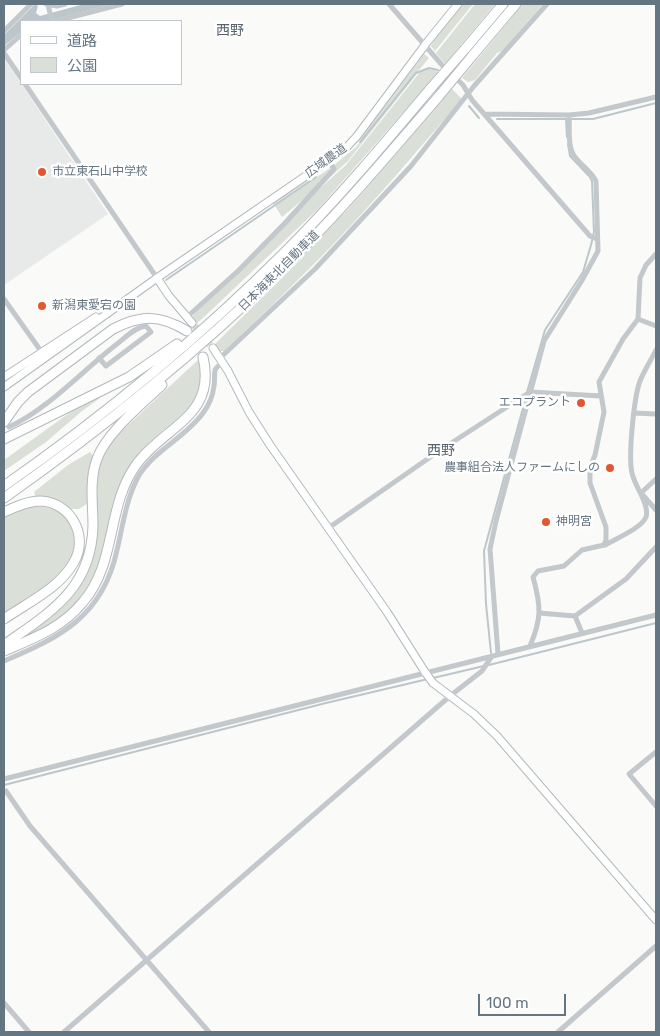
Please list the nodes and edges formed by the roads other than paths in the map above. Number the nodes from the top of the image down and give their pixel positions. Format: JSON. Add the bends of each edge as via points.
{"nodes":[{"id":1,"x":31,"y":4,"type":"edge"},
{"id":2,"x":65,"y":4,"type":"edge"},
{"id":3,"x":122,"y":4,"type":"edge"},
{"id":4,"x":390,"y":4,"type":"edge"},
{"id":5,"x":458,"y":4,"type":"edge"},
{"id":6,"x":503,"y":4,"type":"edge"},
{"id":7,"x":516,"y":4,"type":"edge"},
{"id":8,"x":547,"y":4,"type":"edge"},
{"id":9,"x":48,"y":7,"type":"edge"},
{"id":10,"x":53,"y":20,"type":"edge"},
{"id":11,"x":57,"y":20,"type":"edge"},
{"id":12,"x":4,"y":31,"type":"edge"},
{"id":13,"x":20,"y":36,"type":"edge"},
{"id":14,"x":425,"y":45,"type":"junction"},
{"id":15,"x":4,"y":52,"type":"edge"},
{"id":16,"x":20,"y":76,"type":"edge"},
{"id":17,"x":26,"y":85,"type":"edge"},
{"id":18,"x":468,"y":93,"type":"junction"},
{"id":19,"x":656,"y":97,"type":"edge"},
{"id":20,"x":484,"y":114,"type":"junction"},
{"id":21,"x":569,"y":115,"type":"junction"},
{"id":22,"x":328,"y":160,"type":"junction"},
{"id":23,"x":597,"y":239,"type":"junction"},
{"id":24,"x":287,"y":250,"type":"junction"},
{"id":25,"x":656,"y":254,"type":"edge"},
{"id":26,"x":157,"y":278,"type":"junction"},
{"id":27,"x":4,"y":299,"type":"edge"},
{"id":28,"x":237,"y":312,"type":"junction"},
{"id":29,"x":638,"y":319,"type":"junction"},
{"id":30,"x":189,"y":320,"type":"joint"},
{"id":31,"x":656,"y":326,"type":"edge"},
{"id":32,"x":186,"y":331,"type":"tunnel mouth"},
{"id":33,"x":213,"y":348,"type":"tunnel mouth"},
{"id":34,"x":656,"y":350,"type":"edge"},
{"id":35,"x":41,"y":352,"type":"junction"},
{"id":36,"x":203,"y":357,"type":"dead end"},
{"id":37,"x":46,"y":358,"type":"junction"},
{"id":38,"x":99,"y":358,"type":"junction"},
{"id":39,"x":222,"y":360,"type":"junction"},
{"id":40,"x":4,"y":377,"type":"edge"},
{"id":41,"x":4,"y":387,"type":"edge"},
{"id":42,"x":530,"y":392,"type":"junction"},
{"id":43,"x":601,"y":396,"type":"junction"},
{"id":44,"x":634,"y":413,"type":"junction"},
{"id":45,"x":656,"y":414,"type":"edge"},
{"id":46,"x":6,"y":424,"type":"edge"},
{"id":47,"x":4,"y":439,"type":"edge"},
{"id":48,"x":656,"y":479,"type":"edge"},
{"id":49,"x":4,"y":486,"type":"edge"},
{"id":50,"x":641,"y":493,"type":"junction"},
{"id":51,"x":4,"y":498,"type":"edge"},
{"id":52,"x":656,"y":510,"type":"edge"},
{"id":53,"x":4,"y":512,"type":"edge"},
{"id":54,"x":327,"y":529,"type":"junction"},
{"id":55,"x":604,"y":545,"type":"junction"},
{"id":56,"x":656,"y":547,"type":"edge"},
{"id":57,"x":539,"y":613,"type":"junction"},
{"id":58,"x":656,"y":615,"type":"edge"},
{"id":59,"x":575,"y":616,"type":"junction"},
{"id":60,"x":4,"y":619,"type":"edge"},
{"id":61,"x":582,"y":633,"type":"junction"},
{"id":62,"x":4,"y":645,"type":"edge"},
{"id":63,"x":530,"y":646,"type":"junction"},
{"id":64,"x":4,"y":651,"type":"edge"},
{"id":65,"x":495,"y":655,"type":"junction"},
{"id":66,"x":4,"y":661,"type":"edge"},
{"id":67,"x":425,"y":672,"type":"junction"},
{"id":68,"x":450,"y":696,"type":"junction"},
{"id":69,"x":656,"y":752,"type":"edge"},
{"id":70,"x":4,"y":779,"type":"edge"},
{"id":71,"x":6,"y":791,"type":"dead end"},
{"id":72,"x":656,"y":806,"type":"edge"},
{"id":73,"x":656,"y":920,"type":"edge"},
{"id":74,"x":656,"y":946,"type":"edge"},
{"id":75,"x":146,"y":960,"type":"junction"},
{"id":76,"x":4,"y":1003,"type":"edge"},
{"id":77,"x":29,"y":1032,"type":"edge"},
{"id":78,"x":64,"y":1032,"type":"edge"},
{"id":79,"x":209,"y":1032,"type":"edge"},
{"id":80,"x":558,"y":1032,"type":"edge"}],
"edges":[{"from":1,"to":12,"type":"street"},
{"from":2,"to":9,"type":"street"},
{"from":3,"to":11,"type":"street"},
{"from":4,"to":14,"type":"street"},
{"from":5,"to":14,"type":"street","name":"広域農道"},
{"from":6,"to":24,"type":"highway","name":"日本海東北自動車道","bridge":true,"via":[[347,186]]},
{"from":7,"to":28,"type":"highway","name":"日本海東北自動車道","bridge":true,"via":[[398,144],[318,232]]},
{"from":8,"to":18,"type":"street"},
{"from":9,"to":10,"type":"street"},
{"from":13,"to":15,"type":"street"},
{"from":14,"to":18,"type":"street"},
{"from":14,"to":22,"type":"street","name":"広域農道","via":[[357,136]]},
{"from":15,"to":16,"type":"street"},
{"from":17,"to":26,"type":"street"},
{"from":18,"to":20,"type":"street"},
{"from":18,"to":39,"type":"street","via":[[410,166],[315,269]]},
{"from":19,"to":21,"type":"street"},
{"from":20,"to":21,"type":"street"},
{"from":20,"to":23,"type":"street","via":[[590,236]]},
{"from":21,"to":23,"type":"street","via":[[572,152],[596,181]]},
{"from":22,"to":26,"type":"street","name":"広域農道"},
{"from":22,"to":30,"type":"street","via":[[334,169],[285,224]]},
{"from":23,"to":42,"type":"street","via":[[598,251],[544,341]]},
{"from":24,"to":47,"type":"highway","via":[[153,362]]},
{"from":24,"to":49,"type":"highway","name":"日本海東北自動車道","via":[[156,370]]},
{"from":25,"to":29,"type":"street","via":[[640,278]]},
{"from":26,"to":30,"type":"street"},
{"from":26,"to":35,"type":"street","name":"広域農道"},
{"from":26,"to":37,"type":"street","name":"広域農道"},
{"from":27,"to":35,"type":"street"},
{"from":28,"to":51,"type":"highway","name":"日本海東北自動車道","via":[[139,398]]},
{"from":28,"to":62,"type":"highway","via":[[110,435],[93,473],[92,544],[80,578],[51,612]]},
{"from":29,"to":31,"type":"street"},
{"from":29,"to":43,"type":"street","via":[[623,339],[600,382]]},
{"from":32,"to":46,"type":"highway","via":[[156,318],[124,323],[28,392],[18,402]]},
{"from":33,"to":39,"type":"street"},
{"from":34,"to":44,"type":"street","via":[[639,382]]},
{"from":35,"to":37,"type":"street"},
{"from":35,"to":40,"type":"street","name":"広域農道"},
{"from":36,"to":64,"type":"highway","via":[[206,382],[199,402],[183,422],[145,454],[127,479],[116,510],[105,563],[92,590],[61,624]]},
{"from":37,"to":41,"type":"street","name":"広域農道"},
{"from":38,"to":38,"type":"street","via":[[136,329],[146,326],[151,332],[106,366]]},
{"from":38,"to":46,"type":"street","via":[[37,410]]},
{"from":39,"to":54,"type":"street","via":[[259,429]]},
{"from":39,"to":66,"type":"street","via":[[215,370],[212,394],[202,415],[150,462],[136,482],[114,562],[94,603],[59,635]]},
{"from":42,"to":43,"type":"street"},
{"from":42,"to":54,"type":"street","via":[[438,450]]},
{"from":42,"to":65,"type":"street","via":[[490,549]]},
{"from":43,"to":55,"type":"street","via":[[604,412],[590,468],[590,483],[606,527]]},
{"from":44,"to":45,"type":"street"},
{"from":44,"to":50,"type":"street","via":[[630,438],[632,473]]},
{"from":48,"to":50,"type":"street"},
{"from":50,"to":52,"type":"street"},
{"from":50,"to":55,"type":"street","via":[[645,518],[638,527]]},
{"from":53,"to":60,"type":"highway","via":[[41,501],[61,507],[75,521],[80,542],[75,562],[61,579]]},
{"from":54,"to":67,"type":"street","via":[[387,612]]},
{"from":55,"to":57,"type":"street","via":[[582,550],[564,566],[538,571],[533,577],[540,603]]},
{"from":56,"to":59,"type":"street","via":[[626,579]]},
{"from":57,"to":59,"type":"street"},
{"from":57,"to":63,"type":"street"},
{"from":58,"to":61,"type":"street"},
{"from":59,"to":61,"type":"street"},
{"from":61,"to":63,"type":"street"},
{"from":63,"to":65,"type":"street"},
{"from":65,"to":67,"type":"street"},
{"from":65,"to":68,"type":"street","via":[[482,671]]},
{"from":67,"to":68,"type":"street"},
{"from":67,"to":70,"type":"street"},
{"from":68,"to":73,"type":"street","via":[[498,736]]},
{"from":68,"to":75,"type":"street"},
{"from":69,"to":72,"type":"street","via":[[629,774]]},
{"from":71,"to":75,"type":"street","via":[[30,826]]},
{"from":74,"to":80,"type":"street"},
{"from":75,"to":78,"type":"street"},
{"from":75,"to":79,"type":"street"},
{"from":76,"to":77,"type":"street"}]}
